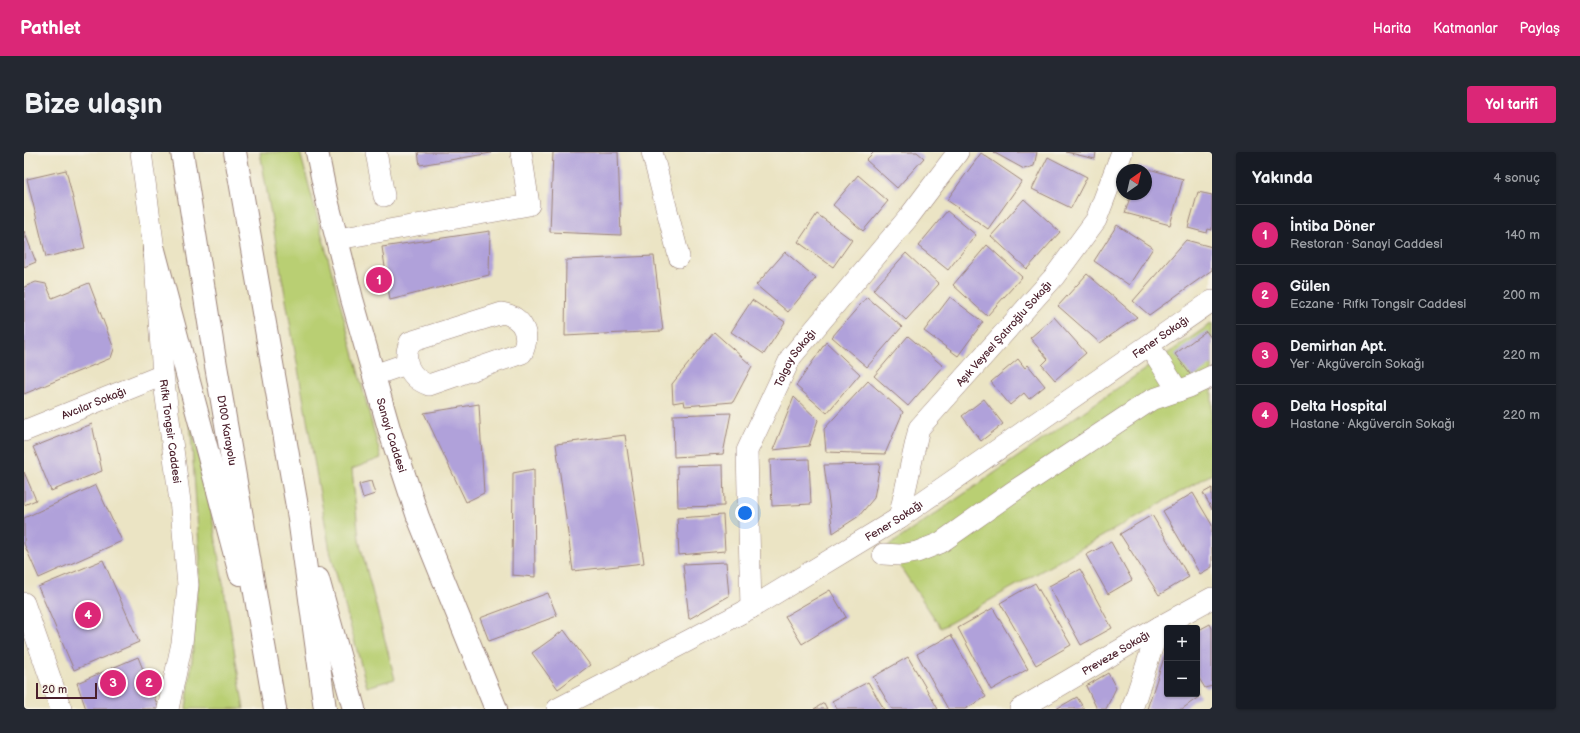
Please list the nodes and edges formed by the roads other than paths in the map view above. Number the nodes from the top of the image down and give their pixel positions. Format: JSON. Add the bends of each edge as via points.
{"nodes":[{"id":1,"x":141,"y":152,"type":"edge"},
{"id":2,"x":182,"y":152,"type":"edge"},
{"id":3,"x":235,"y":152,"type":"edge"},
{"id":4,"x":317,"y":152,"type":"edge"},
{"id":5,"x":376,"y":152,"type":"edge"},
{"id":6,"x":521,"y":152,"type":"edge"},
{"id":7,"x":652,"y":152,"type":"edge"},
{"id":8,"x":958,"y":152,"type":"edge"},
{"id":9,"x":1122,"y":152,"type":"edge"},
{"id":10,"x":384,"y":196,"type":"dead end"},
{"id":11,"x":338,"y":239,"type":"junction"},
{"id":12,"x":154,"y":250,"type":"junction"},
{"id":13,"x":679,"y":257,"type":"dead end"},
{"id":14,"x":1212,"y":301,"type":"edge"},
{"id":15,"x":1149,"y":345,"type":"junction"},
{"id":16,"x":406,"y":364,"type":"junction"},
{"id":17,"x":163,"y":375,"type":"junction"},
{"id":18,"x":374,"y":375,"type":"junction"},
{"id":19,"x":1212,"y":376,"type":"edge"},
{"id":20,"x":1178,"y":391,"type":"junction"},
{"id":21,"x":24,"y":431,"type":"edge"},
{"id":22,"x":299,"y":518,"type":"junction"},
{"id":23,"x":899,"y":518,"type":"junction"},
{"id":24,"x":883,"y":554,"type":"dead end"},
{"id":25,"x":1212,"y":598,"type":"edge"},
{"id":26,"x":24,"y":603,"type":"edge"},
{"id":27,"x":751,"y":608,"type":"junction"},
{"id":28,"x":1159,"y":627,"type":"junction"},
{"id":29,"x":274,"y":706,"type":"edge"},
{"id":30,"x":61,"y":709,"type":"edge"},
{"id":31,"x":168,"y":709,"type":"edge"},
{"id":32,"x":325,"y":709,"type":"edge"},
{"id":33,"x":354,"y":709,"type":"edge"},
{"id":34,"x":496,"y":709,"type":"edge"},
{"id":35,"x":557,"y":709,"type":"edge"},
{"id":36,"x":1020,"y":709,"type":"edge"},
{"id":37,"x":1132,"y":709,"type":"edge"}],
"edges":[{"from":1,"to":12,"type":"street","name":"Rıfkı Tongsir Caddesi"},
{"from":2,"to":29,"type":"main road","name":"D100 Karayolu"},
{"from":3,"to":22,"type":"main road"},
{"from":4,"to":11,"type":"main road","name":"Sanayi Caddesi"},
{"from":5,"to":10,"type":"street"},
{"from":6,"to":11,"type":"street","via":[[529,205]]},
{"from":7,"to":13,"type":"street"},
{"from":8,"to":27,"type":"street","name":"Tolgay Sokağı","via":[[908,218],[791,357],[746,451]]},
{"from":9,"to":23,"type":"street","name":"Aşık Veysel Şatıroğlu Sokağı","via":[[1096,220],[1054,277],[920,428]]},
{"from":11,"to":18,"type":"main road","name":"Sanayi Caddesi"},
{"from":12,"to":17,"type":"street","name":"Rıfkı Tongsir Caddesi"},
{"from":12,"to":29,"type":"main road"},
{"from":14,"to":15,"type":"street","name":"Fener Sokağı"},
{"from":15,"to":20,"type":"street"},
{"from":15,"to":23,"type":"street","name":"Fener Sokağı"},
{"from":16,"to":16,"type":"street","via":[[415,378],[429,385],[522,353],[526,345],[524,328],[509,314],[495,315],[410,342]]},
{"from":16,"to":18,"type":"street"},
{"from":17,"to":21,"type":"street","name":"Avcılar Sokağı"},
{"from":17,"to":31,"type":"street","name":"Rıfkı Tongsir Caddesi","via":[[181,509],[188,585],[182,643]]},
{"from":18,"to":34,"type":"main road","name":"Sanayi Caddesi","via":[[418,516]]},
{"from":19,"to":20,"type":"street"},
{"from":20,"to":24,"type":"street","via":[[1151,400],[940,543],[917,552]]},
{"from":22,"to":32,"type":"main road"},
{"from":22,"to":33,"type":"main road","via":[[323,592]]},
{"from":23,"to":27,"type":"street","name":"Fener Sokağı"},
{"from":25,"to":28,"type":"street","name":"Preveze Sokağı"},
{"from":26,"to":30,"type":"street"},
{"from":27,"to":35,"type":"street","name":"Fener Sokağı"},
{"from":28,"to":36,"type":"street","name":"Preveze Sokağı"},
{"from":28,"to":37,"type":"street"}]}
